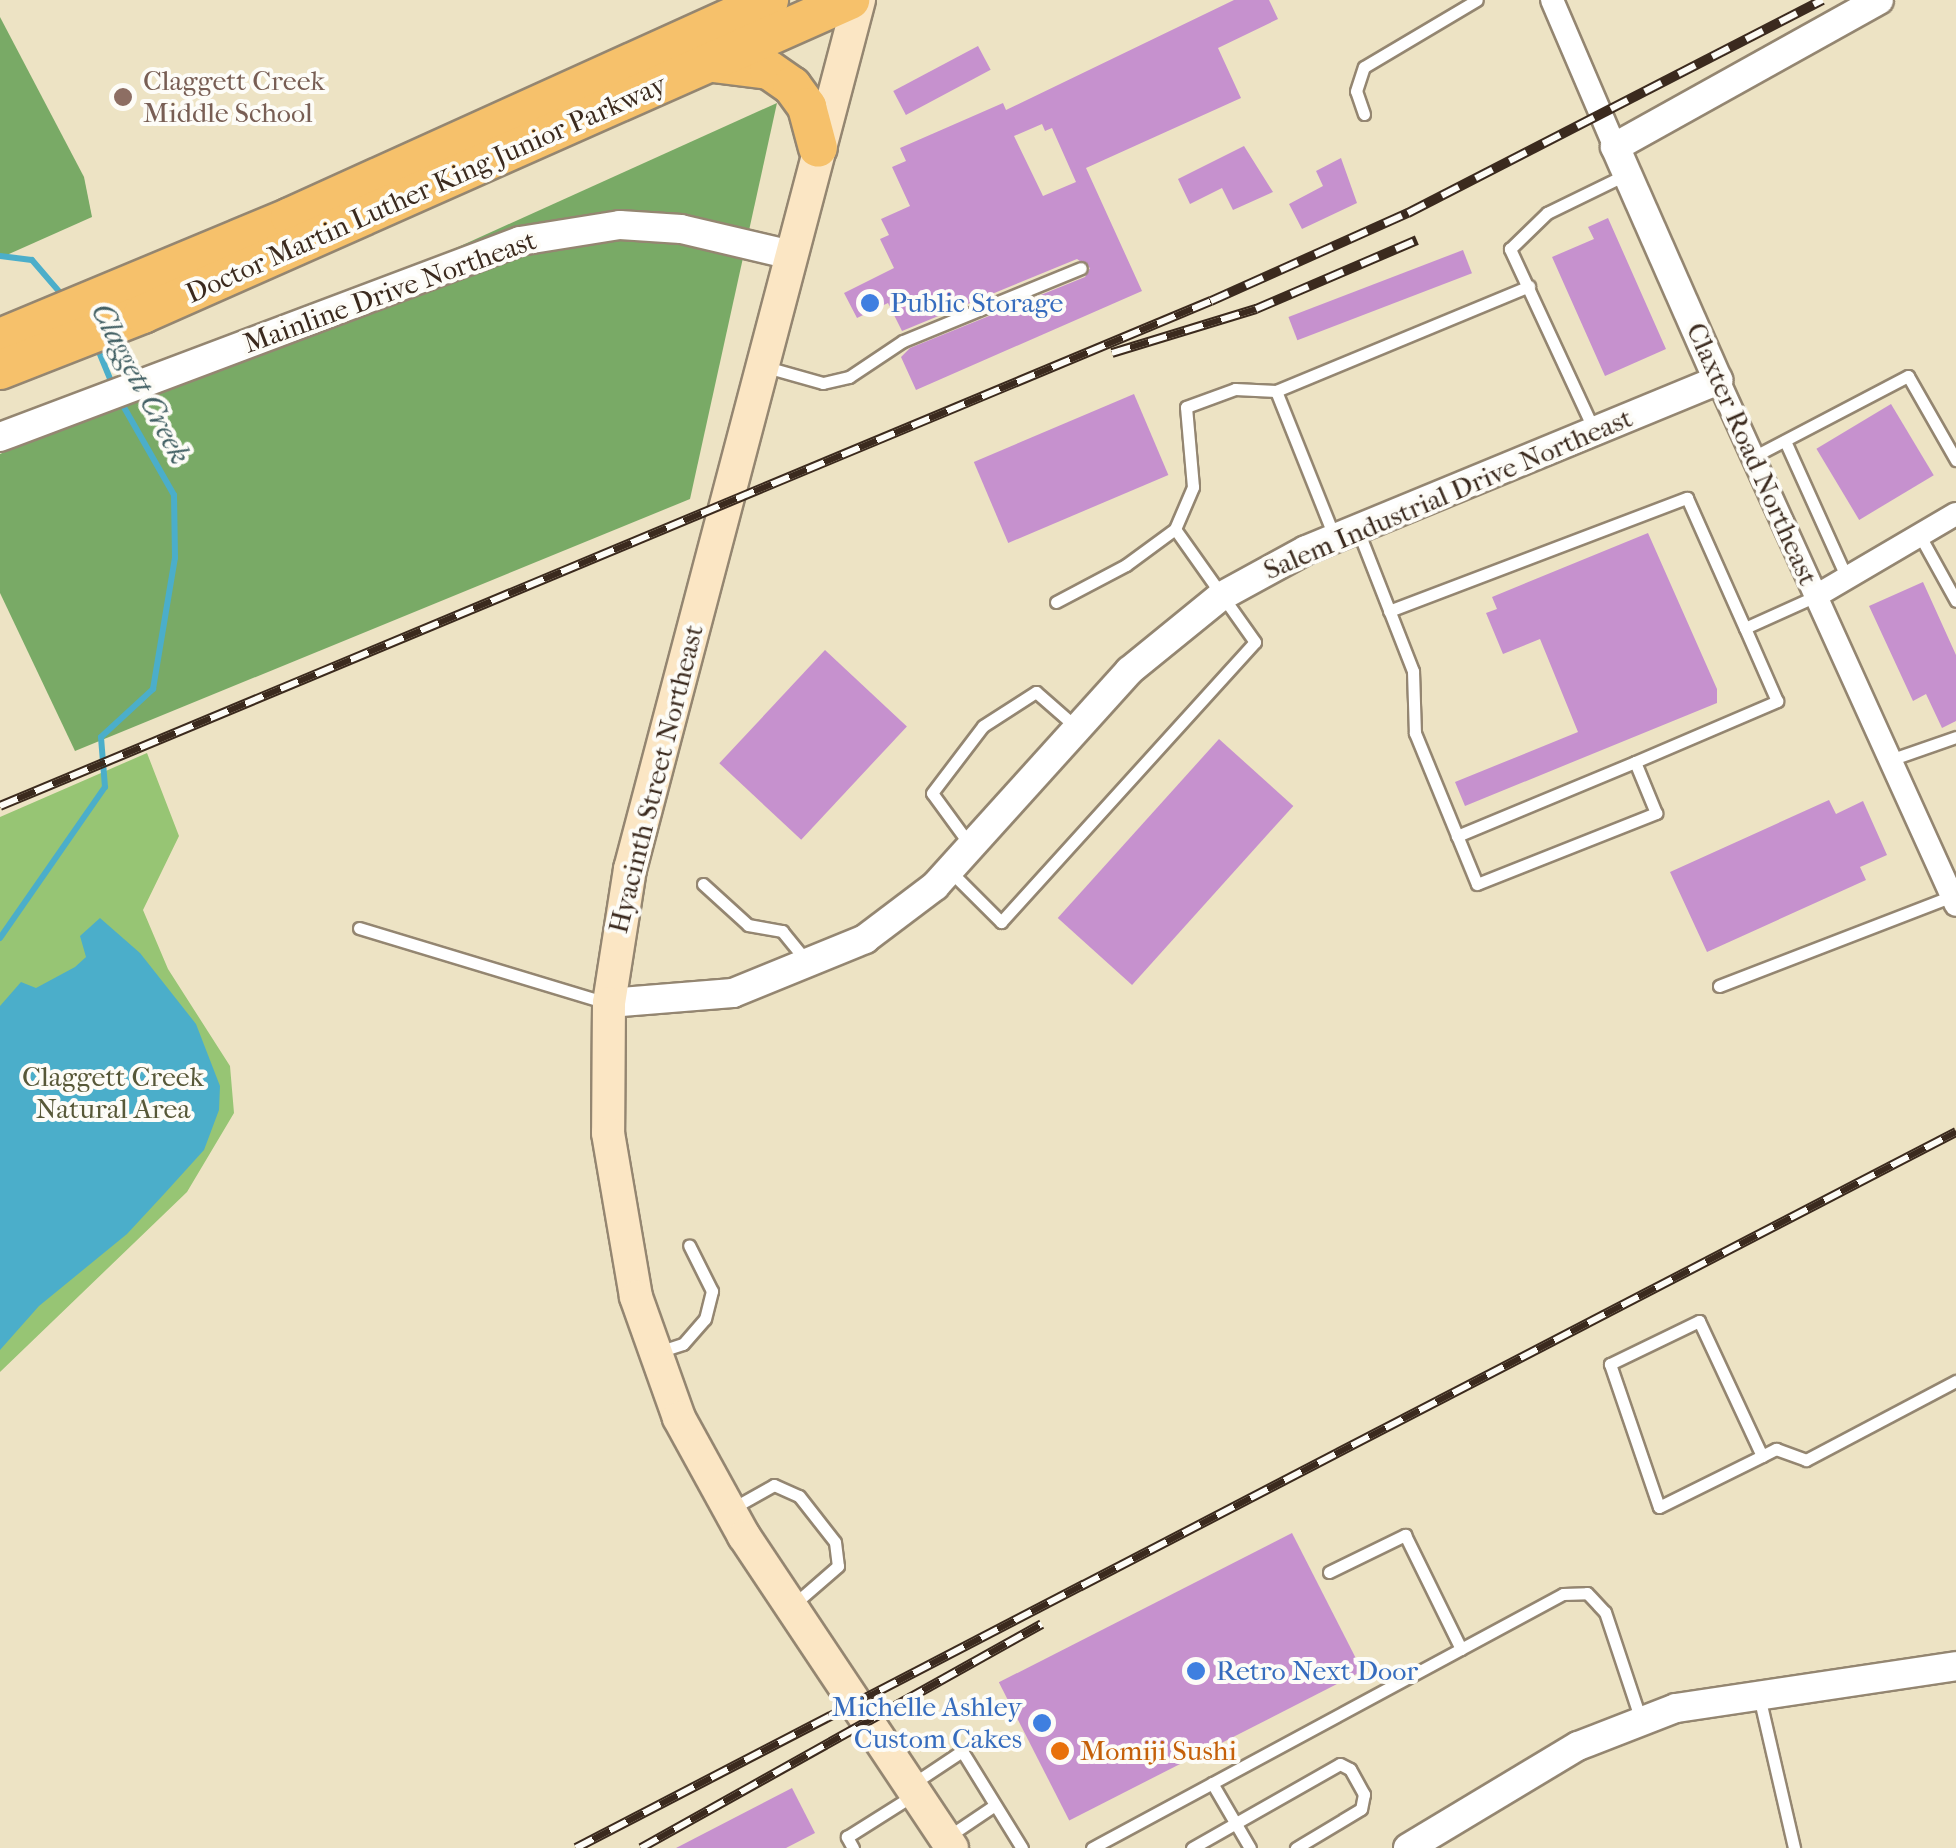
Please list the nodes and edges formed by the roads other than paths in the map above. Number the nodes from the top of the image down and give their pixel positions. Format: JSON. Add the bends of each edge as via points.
{"nodes":[{"id":1,"x":769,"y":0,"type":"edge"},
{"id":2,"x":850,"y":0,"type":"edge"},
{"id":3,"x":859,"y":0,"type":"edge"},
{"id":4,"x":1477,"y":0,"type":"edge"},
{"id":5,"x":1880,"y":0,"type":"edge"},
{"id":6,"x":1551,"y":1,"type":"edge"},
{"id":7,"x":711,"y":62,"type":"junction"},
{"id":8,"x":1364,"y":114,"type":"dead end"},
{"id":9,"x":1615,"y":147,"type":"junction"},
{"id":10,"x":818,"y":148,"type":"junction"},
{"id":11,"x":1627,"y":174,"type":"junction"},
{"id":12,"x":791,"y":254,"type":"junction"},
{"id":13,"x":1081,"y":268,"type":"dead end"},
{"id":14,"x":1529,"y":286,"type":"junction"},
{"id":15,"x":138,"y":300,"type":"junction"},
{"id":16,"x":11,"y":350,"type":"edge"},
{"id":17,"x":762,"y":366,"type":"junction"},
{"id":18,"x":1718,"y":380,"type":"junction"},
{"id":19,"x":1276,"y":391,"type":"junction"},
{"id":20,"x":1595,"y":431,"type":"junction"},
{"id":21,"x":0,"y":437,"type":"edge"},
{"id":22,"x":1785,"y":441,"type":"junction"},
{"id":23,"x":1753,"y":457,"type":"junction"},
{"id":24,"x":1956,"y":460,"type":"edge"},
{"id":25,"x":1956,"y":514,"type":"edge"},
{"id":26,"x":1175,"y":529,"type":"junction"},
{"id":27,"x":1346,"y":533,"type":"junction"},
{"id":28,"x":1920,"y":536,"type":"junction"},
{"id":29,"x":1848,"y":579,"type":"junction"},
{"id":30,"x":1816,"y":596,"type":"junction"},
{"id":31,"x":1220,"y":597,"type":"junction"},
{"id":32,"x":1956,"y":601,"type":"edge"},
{"id":33,"x":1056,"y":602,"type":"dead end"},
{"id":34,"x":1390,"y":611,"type":"junction"},
{"id":35,"x":1745,"y":628,"type":"junction"},
{"id":36,"x":1076,"y":727,"type":"junction"},
{"id":37,"x":1956,"y":737,"type":"edge"},
{"id":38,"x":1890,"y":760,"type":"junction"},
{"id":39,"x":1635,"y":762,"type":"junction"},
{"id":40,"x":1457,"y":836,"type":"junction"},
{"id":41,"x":973,"y":849,"type":"junction"},
{"id":42,"x":950,"y":872,"type":"junction"},
{"id":43,"x":703,"y":884,"type":"dead end"},
{"id":44,"x":1954,"y":901,"type":"edge"},
{"id":45,"x":358,"y":928,"type":"dead end"},
{"id":46,"x":810,"y":966,"type":"junction"},
{"id":47,"x":1718,"y":986,"type":"dead end"},
{"id":48,"x":609,"y":1003,"type":"junction"},
{"id":49,"x":689,"y":1245,"type":"dead end"},
{"id":50,"x":654,"y":1354,"type":"junction"},
{"id":51,"x":1956,"y":1381,"type":"edge"},
{"id":52,"x":1762,"y":1456,"type":"junction"},
{"id":53,"x":729,"y":1510,"type":"junction"},
{"id":54,"x":1329,"y":1572,"type":"dead end"},
{"id":55,"x":791,"y":1607,"type":"junction"},
{"id":56,"x":1460,"y":1649,"type":"junction"},
{"id":57,"x":1956,"y":1666,"type":"edge"},
{"id":58,"x":1758,"y":1692,"type":"junction"},
{"id":59,"x":1641,"y":1720,"type":"junction"},
{"id":60,"x":1212,"y":1783,"type":"junction"},
{"id":61,"x":913,"y":1790,"type":"junction"},
{"id":62,"x":995,"y":1805,"type":"junction"},
{"id":63,"x":1234,"y":1821,"type":"junction"},
{"id":64,"x":949,"y":1843,"type":"edge"},
{"id":65,"x":853,"y":1848,"type":"edge"},
{"id":66,"x":1022,"y":1848,"type":"edge"},
{"id":67,"x":1092,"y":1848,"type":"edge"},
{"id":68,"x":1192,"y":1848,"type":"edge"},
{"id":69,"x":1250,"y":1848,"type":"edge"},
{"id":70,"x":1296,"y":1848,"type":"edge"},
{"id":71,"x":1408,"y":1848,"type":"edge"},
{"id":72,"x":1794,"y":1848,"type":"edge"}],
"edges":[{"from":1,"to":15,"type":"highway","name":"Doctor Martin Luther King Junior Parkway"},
{"from":2,"to":7,"type":"highway","name":"Doctor Martin Luther King Junior Parkway"},
{"from":3,"to":10,"type":"main road","name":"Hyacinth Street Northeast"},
{"from":4,"to":8,"type":"lane","via":[[1364,67],[1356,91]]},
{"from":5,"to":9,"type":"street"},
{"from":6,"to":9,"type":"street","name":"Claxter Road Northeast"},
{"from":7,"to":10,"type":"highway","via":[[769,70],[792,86],[807,107]]},
{"from":7,"to":15,"type":"highway","name":"Doctor Martin Luther King Junior Parkway"},
{"from":9,"to":11,"type":"street","name":"Claxter Road Northeast"},
{"from":10,"to":12,"type":"main road","name":"Hyacinth Street Northeast"},
{"from":11,"to":14,"type":"lane","via":[[1547,213],[1510,248]]},
{"from":11,"to":18,"type":"street","name":"Claxter Road Northeast"},
{"from":12,"to":17,"type":"main road","name":"Hyacinth Street Northeast"},
{"from":12,"to":21,"type":"street","name":"Mainline Drive Northeast","via":[[682,230],[571,229],[465,259]]},
{"from":13,"to":17,"type":"lane","via":[[903,341],[850,377],[823,383]]},
{"from":14,"to":19,"type":"lane"},
{"from":14,"to":20,"type":"lane"},
{"from":15,"to":16,"type":"highway","name":"Doctor Martin Luther King Junior Parkway"},
{"from":17,"to":48,"type":"main road","name":"Hyacinth Street Northeast","via":[[644,808]]},
{"from":18,"to":20,"type":"street","name":"Salem Industrial Drive Northeast"},
{"from":18,"to":23,"type":"street","name":"Claxter Road Northeast"},
{"from":19,"to":26,"type":"lane","via":[[1235,389],[1186,407],[1193,488]]},
{"from":19,"to":27,"type":"lane"},
{"from":20,"to":27,"type":"street","name":"Salem Industrial Drive Northeast"},
{"from":22,"to":23,"type":"lane"},
{"from":22,"to":24,"type":"lane","via":[[1908,376]]},
{"from":22,"to":29,"type":"lane"},
{"from":23,"to":30,"type":"street","name":"Claxter Road Northeast"},
{"from":25,"to":28,"type":"street"},
{"from":26,"to":31,"type":"lane"},
{"from":26,"to":33,"type":"lane","via":[[1126,565]]},
{"from":27,"to":31,"type":"street","name":"Salem Industrial Drive Northeast"},
{"from":27,"to":34,"type":"lane"},
{"from":28,"to":29,"type":"street"},
{"from":28,"to":32,"type":"lane"},
{"from":29,"to":30,"type":"street"},
{"from":30,"to":35,"type":"lane"},
{"from":30,"to":38,"type":"street","name":"Claxter Road Northeast"},
{"from":31,"to":36,"type":"street","name":"Salem Industrial Drive Northeast","via":[[1129,670]]},
{"from":31,"to":42,"type":"lane","via":[[1254,642],[1001,922]]},
{"from":34,"to":35,"type":"lane","via":[[1686,498]]},
{"from":34,"to":40,"type":"lane","via":[[1413,671],[1415,734]]},
{"from":35,"to":39,"type":"lane","via":[[1777,701]]},
{"from":36,"to":41,"type":"street","name":"Salem Industrial Drive Northeast"},
{"from":36,"to":41,"type":"lane","via":[[1036,692],[983,726],[932,793]]},
{"from":37,"to":38,"type":"lane"},
{"from":38,"to":44,"type":"street","name":"Claxter Road Northeast"},
{"from":39,"to":40,"type":"lane"},
{"from":39,"to":40,"type":"lane","via":[[1656,813],[1477,884]]},
{"from":41,"to":42,"type":"street","name":"Salem Industrial Drive Northeast"},
{"from":42,"to":46,"type":"street","name":"Salem Industrial Drive Northeast","via":[[865,938]]},
{"from":43,"to":46,"type":"lane","via":[[748,925],[782,931]]},
{"from":44,"to":47,"type":"lane"},
{"from":45,"to":48,"type":"lane"},
{"from":46,"to":48,"type":"street","name":"Salem Industrial Drive Northeast","via":[[733,992]]},
{"from":48,"to":50,"type":"main road","name":"Hyacinth Street Northeast","via":[[614,1184]]},
{"from":49,"to":50,"type":"lane","via":[[712,1291],[705,1319],[683,1344]]},
{"from":50,"to":53,"type":"main road","name":"Hyacinth Street Northeast","via":[[679,1418]]},
{"from":51,"to":52,"type":"lane","via":[[1806,1460],[1776,1449]]},
{"from":52,"to":52,"type":"lane","via":[[1659,1507],[1610,1364],[1699,1321]]},
{"from":53,"to":55,"type":"main road","name":"Hyacinth Street Northeast"},
{"from":53,"to":55,"type":"lane","via":[[774,1485],[798,1496],[834,1542],[838,1566]]},
{"from":54,"to":56,"type":"lane","via":[[1404,1536]]},
{"from":55,"to":61,"type":"main road","name":"Hyacinth Street Northeast"},
{"from":56,"to":59,"type":"lane","via":[[1562,1594],[1587,1594],[1605,1612]]},
{"from":56,"to":60,"type":"lane"},
{"from":57,"to":58,"type":"street"},
{"from":58,"to":59,"type":"street"},
{"from":58,"to":72,"type":"lane"},
{"from":59,"to":71,"type":"street","via":[[1578,1746]]},
{"from":60,"to":63,"type":"lane"},
{"from":60,"to":67,"type":"lane"},
{"from":61,"to":62,"type":"lane","via":[[962,1752]]},
{"from":61,"to":64,"type":"main road","name":"Hyacinth Street Northeast"},
{"from":61,"to":65,"type":"lane","via":[[848,1837]]},
{"from":62,"to":64,"type":"lane"},
{"from":62,"to":66,"type":"lane"},
{"from":63,"to":68,"type":"lane"},
{"from":63,"to":69,"type":"lane"},
{"from":63,"to":70,"type":"lane","via":[[1340,1764],[1350,1770],[1364,1794],[1361,1809]]}]}
